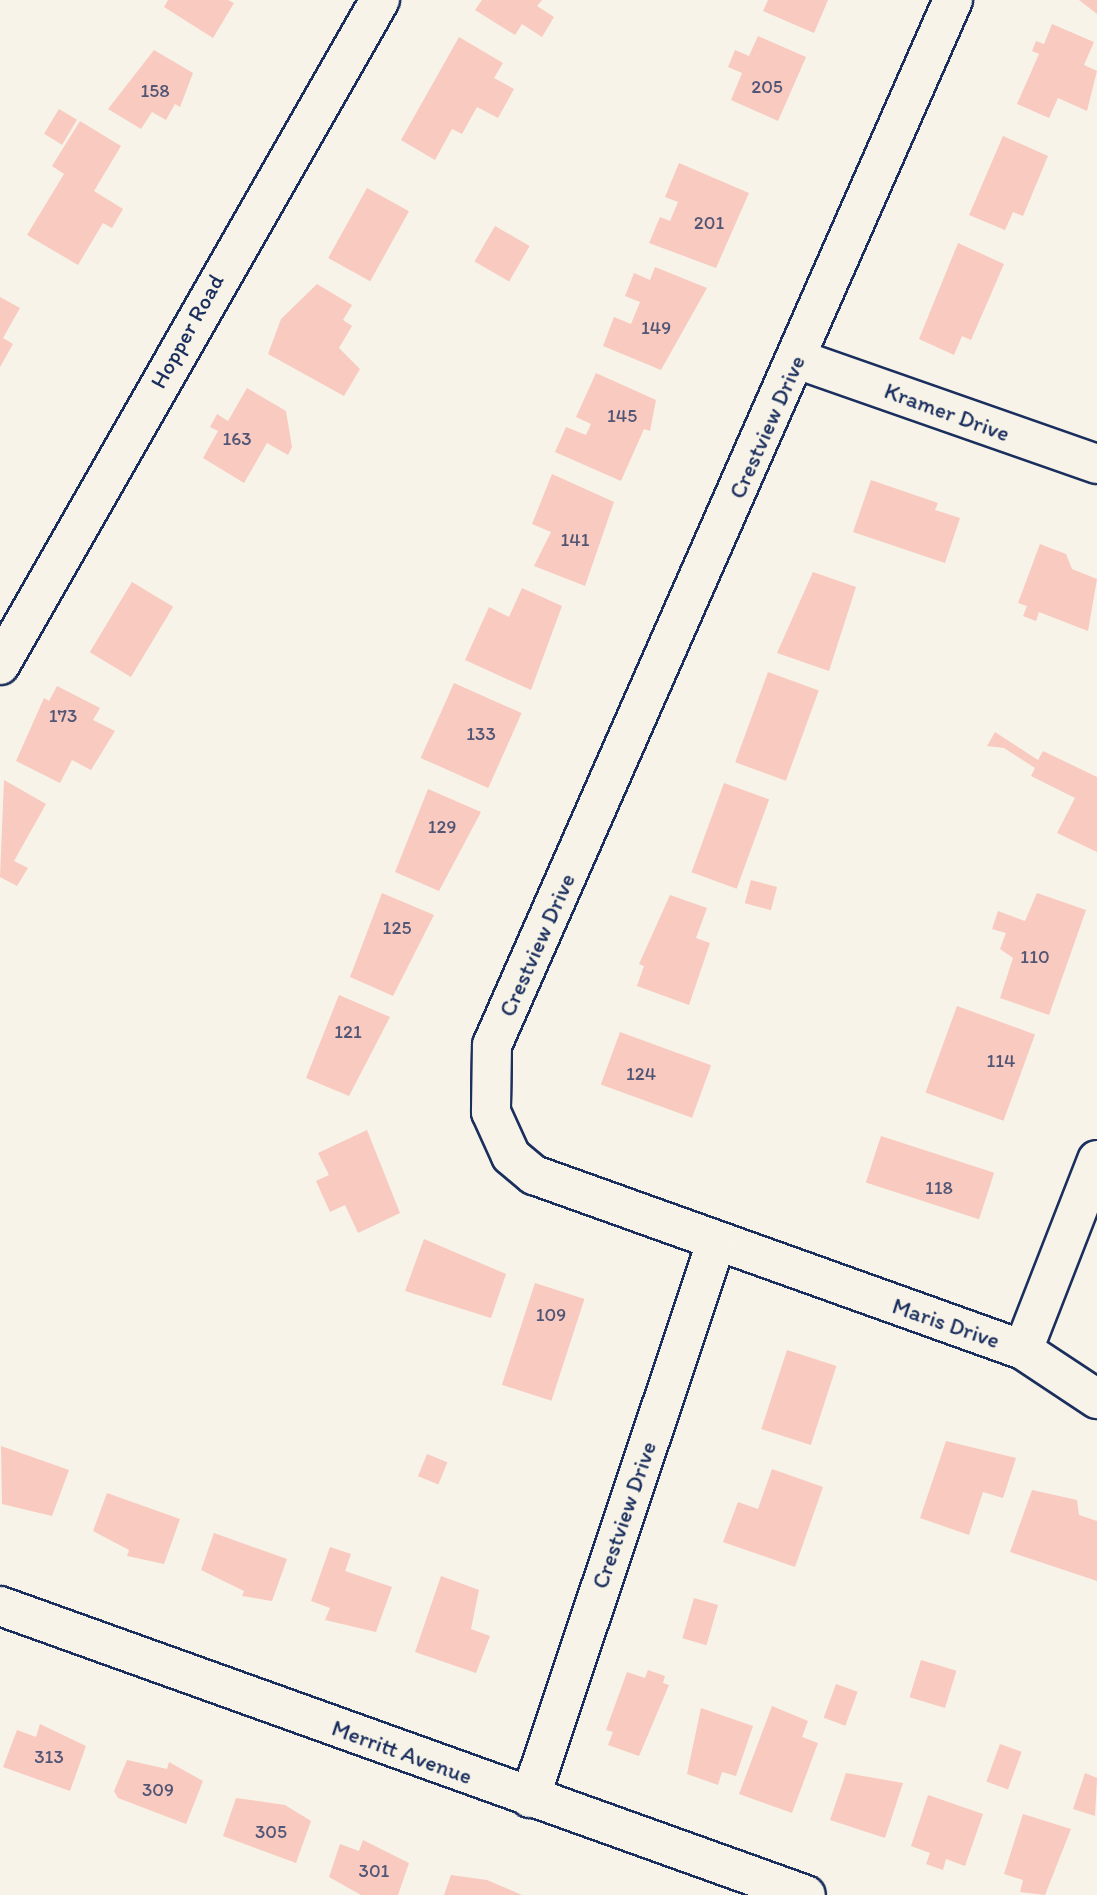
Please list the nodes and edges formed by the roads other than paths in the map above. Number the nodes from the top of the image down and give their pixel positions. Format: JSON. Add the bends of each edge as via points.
{"nodes":[{"id":1,"x":380,"y":0,"type":"edge"},
{"id":2,"x":953,"y":0,"type":"edge"},
{"id":3,"x":797,"y":359,"type":"junction"},
{"id":4,"x":1097,"y":464,"type":"edge"},
{"id":5,"x":0,"y":665,"type":"edge"},
{"id":6,"x":1097,"y":1160,"type":"edge"},
{"id":7,"x":716,"y":1243,"type":"junction"},
{"id":8,"x":1023,"y":1350,"type":"junction"},
{"id":9,"x":1097,"y":1399,"type":"edge"},
{"id":10,"x":0,"y":1606,"type":"edge"},
{"id":11,"x":530,"y":1798,"type":"junction"},
{"id":12,"x":806,"y":1895,"type":"edge"}],
"edges":[{"from":1,"to":5,"type":"street","name":"Hopper Road"},
{"from":2,"to":3,"type":"street","name":"Crestview Drive"},
{"from":3,"to":4,"type":"street","name":"Kramer Drive"},
{"from":3,"to":7,"type":"street","name":"Crestview Drive","via":[[492,1045],[491,1112],[511,1156],[534,1175]]},
{"from":6,"to":8,"type":"street","name":"Maris Drive"},
{"from":7,"to":8,"type":"street","name":"Maris Drive"},
{"from":7,"to":11,"type":"street","name":"Crestview Drive"},
{"from":8,"to":9,"type":"street"},
{"from":10,"to":11,"type":"street","name":"Merritt Avenue"},
{"from":11,"to":12,"type":"street","name":"Merritt Avenue"}]}
